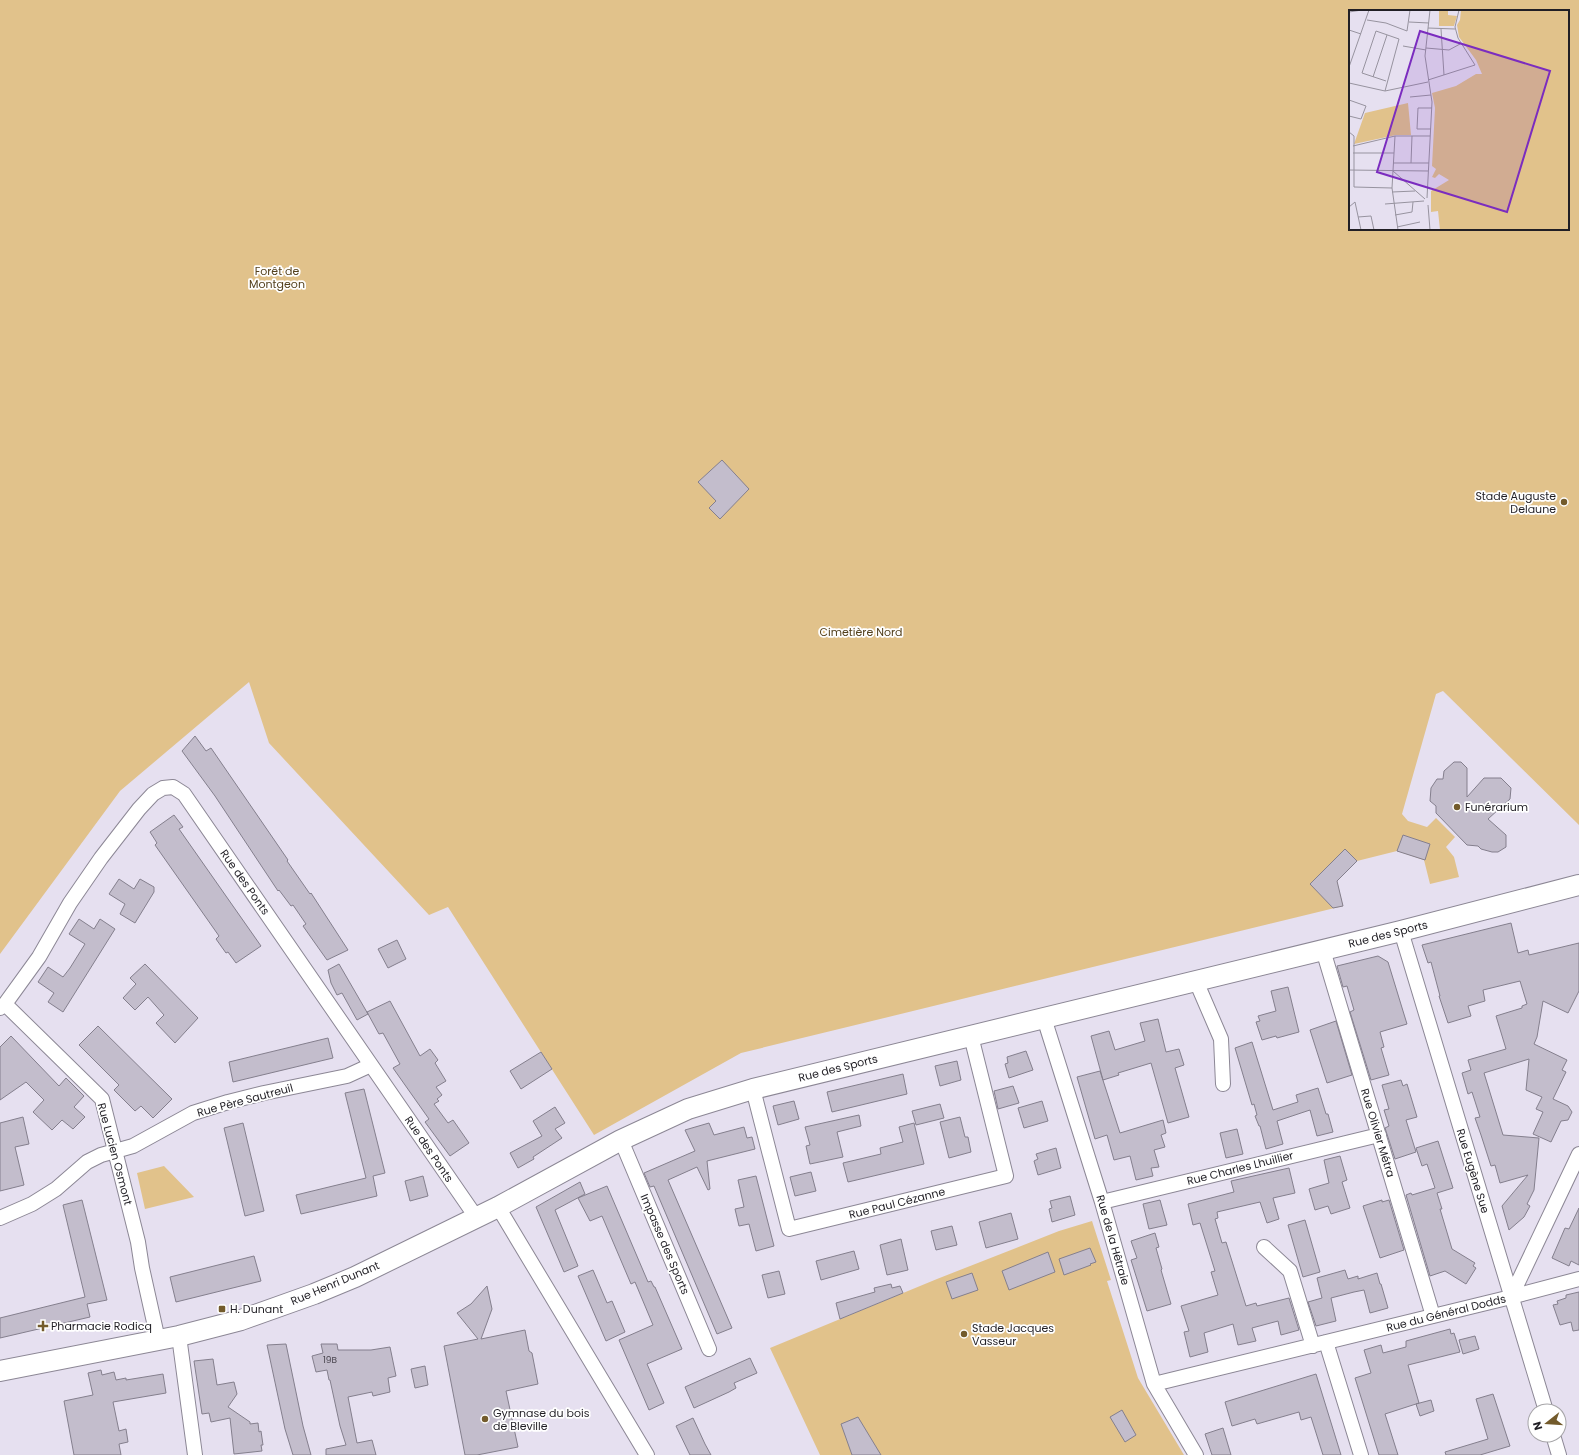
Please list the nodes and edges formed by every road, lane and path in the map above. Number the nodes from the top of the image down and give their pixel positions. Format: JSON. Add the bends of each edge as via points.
{"nodes":[{"id":1,"x":1579,"y":885,"type":"edge"},
{"id":2,"x":1401,"y":931,"type":"junction"},
{"id":3,"x":1323,"y":950,"type":"junction"},
{"id":4,"x":1196,"y":981,"type":"junction"},
{"id":5,"x":3,"y":1006,"type":"edge"},
{"id":6,"x":1044,"y":1018,"type":"junction"},
{"id":7,"x":971,"y":1036,"type":"junction"},
{"id":8,"x":372,"y":1065,"type":"junction"},
{"id":9,"x":1223,"y":1084,"type":"dead end"},
{"id":10,"x":754,"y":1089,"type":"junction"},
{"id":11,"x":1379,"y":1134,"type":"junction"},
{"id":12,"x":621,"y":1140,"type":"junction"},
{"id":13,"x":115,"y":1152,"type":"junction"},
{"id":14,"x":1579,"y":1154,"type":"edge"},
{"id":15,"x":1102,"y":1202,"type":"junction"},
{"id":16,"x":498,"y":1207,"type":"junction"},
{"id":17,"x":476,"y":1217,"type":"junction"},
{"id":18,"x":0,"y":1218,"type":"edge"},
{"id":19,"x":1264,"y":1247,"type":"dead end"},
{"id":20,"x":1579,"y":1279,"type":"edge"},
{"id":21,"x":1511,"y":1297,"type":"junction"},
{"id":22,"x":1433,"y":1316,"type":"junction"},
{"id":23,"x":179,"y":1336,"type":"junction"},
{"id":24,"x":158,"y":1340,"type":"junction"},
{"id":25,"x":1319,"y":1344,"type":"junction"},
{"id":26,"x":709,"y":1349,"type":"dead end"},
{"id":27,"x":0,"y":1371,"type":"edge"},
{"id":28,"x":1154,"y":1384,"type":"junction"},
{"id":29,"x":1544,"y":1403,"type":"edge"},
{"id":30,"x":1555,"y":1443,"type":"edge"},
{"id":31,"x":195,"y":1455,"type":"edge"},
{"id":32,"x":648,"y":1455,"type":"edge"},
{"id":33,"x":1196,"y":1455,"type":"edge"},
{"id":34,"x":1361,"y":1455,"type":"edge"},
{"id":35,"x":1559,"y":1455,"type":"edge"}],
"edges":[{"from":1,"to":2,"type":"street","name":"Rue des Sports"},
{"from":2,"to":3,"type":"street","name":"Rue des Sports"},
{"from":2,"to":21,"type":"street","name":"Rue Eugène Sue"},
{"from":3,"to":4,"type":"street","name":"Rue des Sports"},
{"from":3,"to":11,"type":"street","name":"Rue Olivier Métra"},
{"from":4,"to":6,"type":"street","name":"Rue des Sports"},
{"from":4,"to":9,"type":"street","via":[[1221,1039]]},
{"from":5,"to":8,"type":"street","name":"Rue des Ponts","via":[[39,958],[70,904],[101,858],[139,809],[153,794],[163,788],[173,787],[184,794]]},
{"from":5,"to":13,"type":"street","name":"Rue Lucien Osmont","via":[[102,1099]]},
{"from":6,"to":7,"type":"street","name":"Rue des Sports"},
{"from":6,"to":15,"type":"street","name":"Rue de la Hêtraie"},
{"from":7,"to":10,"type":"street","name":"Rue des Sports"},
{"from":7,"to":10,"type":"street","name":"Rue Paul Cézanne","via":[[1006,1176],[789,1229]]},
{"from":8,"to":13,"type":"street","name":"Rue Père Sautreuil","via":[[347,1076],[264,1093],[193,1113],[133,1146]]},
{"from":8,"to":17,"type":"street","name":"Rue des Ponts"},
{"from":10,"to":12,"type":"street","name":"Rue des Sports","via":[[688,1109]]},
{"from":11,"to":15,"type":"street","name":"Rue Charles Lhuillier"},
{"from":11,"to":22,"type":"street","name":"Rue Olivier Métra"},
{"from":12,"to":16,"type":"street","name":"Rue des Sports"},
{"from":12,"to":26,"type":"street","name":"Impasse des Sports"},
{"from":13,"to":18,"type":"street","name":"Rue Père Sautreuil","via":[[87,1162],[56,1189],[32,1204]]},
{"from":13,"to":24,"type":"street","name":"Rue Lucien Osmont"},
{"from":14,"to":21,"type":"street"},
{"from":15,"to":28,"type":"street","name":"Rue de la Hêtraie"},
{"from":16,"to":17,"type":"street","name":"Rue Henri Dunant"},
{"from":16,"to":32,"type":"street"},
{"from":17,"to":23,"type":"street","name":"Rue Henri Dunant","via":[[337,1284],[241,1320]]},
{"from":19,"to":25,"type":"street","via":[[1290,1271]]},
{"from":20,"to":21,"type":"street","name":"Rue du Général Dodds"},
{"from":21,"to":22,"type":"street","name":"Rue du Général Dodds"},
{"from":21,"to":29,"type":"street","name":"Rue Eugène Sue"},
{"from":22,"to":25,"type":"street","name":"Rue du Général Dodds"},
{"from":23,"to":24,"type":"street","name":"Rue Henri Dunant"},
{"from":23,"to":31,"type":"street"},
{"from":24,"to":27,"type":"street","name":"Rue Henri Dunant"},
{"from":25,"to":28,"type":"street","name":"Rue du Général Dodds"},
{"from":25,"to":34,"type":"street"},
{"from":28,"to":33,"type":"street","name":"Rue de la Hêtraie"},
{"from":30,"to":35,"type":"street"}]}
